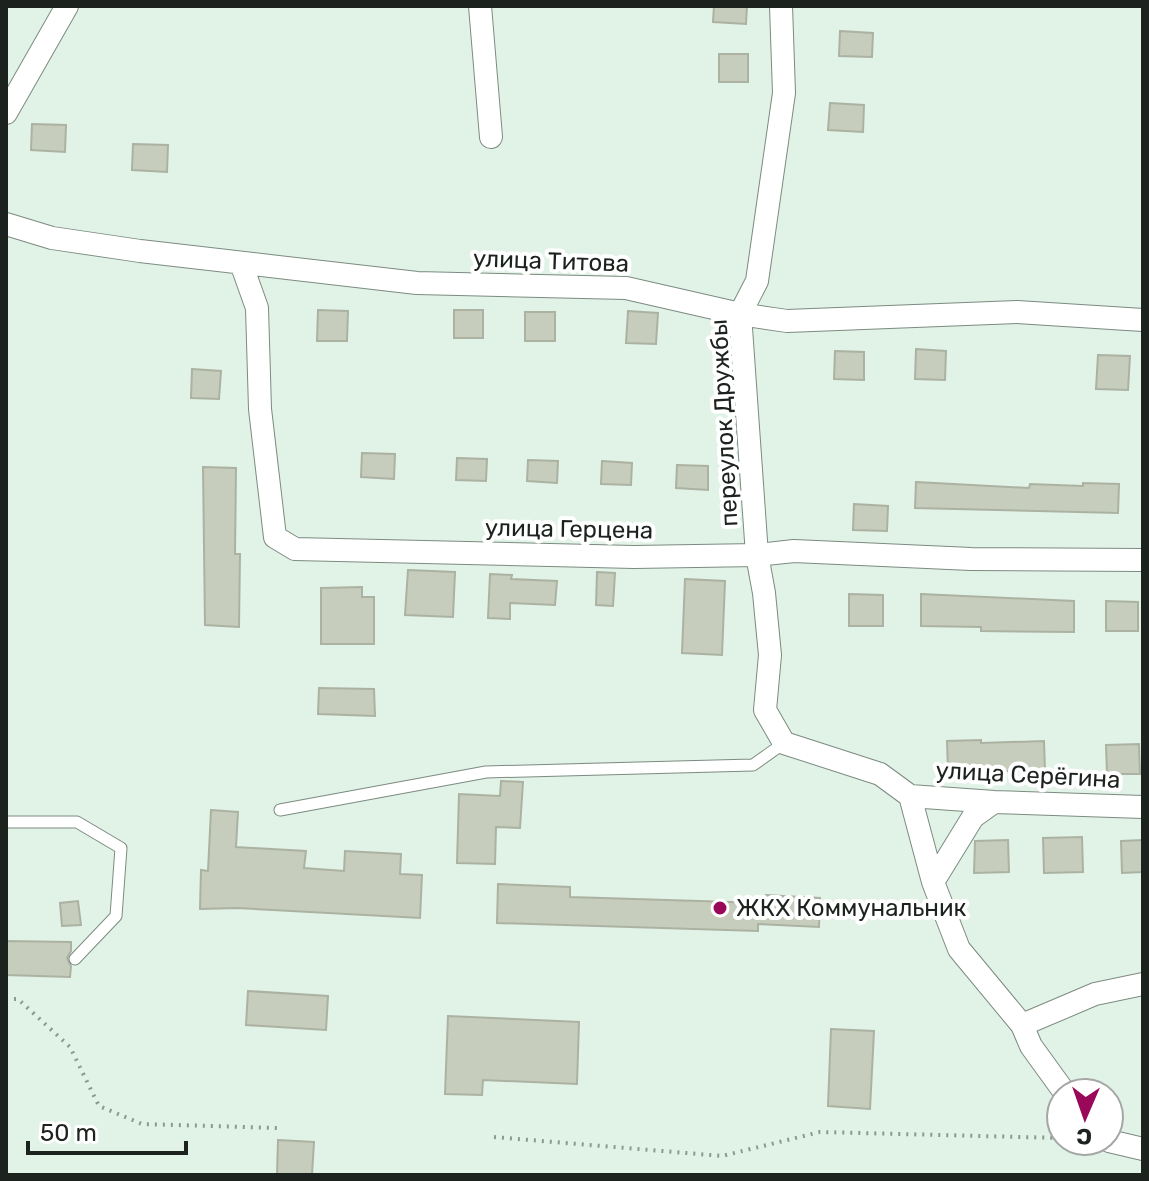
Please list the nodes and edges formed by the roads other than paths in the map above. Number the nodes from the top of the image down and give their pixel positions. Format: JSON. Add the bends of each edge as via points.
{"nodes":[{"id":1,"x":480,"y":6,"type":"edge"},
{"id":2,"x":781,"y":6,"type":"edge"},
{"id":3,"x":66,"y":9,"type":"edge"},
{"id":4,"x":6,"y":113,"type":"edge"},
{"id":5,"x":491,"y":137,"type":"dead end"},
{"id":6,"x":6,"y":224,"type":"edge"},
{"id":7,"x":241,"y":263,"type":"junction"},
{"id":8,"x":740,"y":314,"type":"junction"},
{"id":9,"x":1143,"y":320,"type":"edge"},
{"id":10,"x":757,"y":555,"type":"junction"},
{"id":11,"x":1143,"y":560,"type":"edge"},
{"id":12,"x":784,"y":743,"type":"junction"},
{"id":13,"x":910,"y":796,"type":"junction"},
{"id":14,"x":994,"y":802,"type":"junction"},
{"id":15,"x":1143,"y":807,"type":"edge"},
{"id":16,"x":280,"y":810,"type":"dead end"},
{"id":17,"x":6,"y":822,"type":"edge"},
{"id":18,"x":933,"y":882,"type":"junction"},
{"id":19,"x":75,"y":959,"type":"dead end"},
{"id":20,"x":1143,"y":984,"type":"edge"},
{"id":21,"x":1022,"y":1025,"type":"junction"},
{"id":22,"x":1053,"y":1077,"type":"edge"}],
"edges":[{"from":1,"to":5,"type":"street"},
{"from":2,"to":8,"type":"street","name":"переулок Дружбы","via":[[784,93],[757,281]]},
{"from":3,"to":4,"type":"street"},
{"from":6,"to":7,"type":"street","name":"улица Титова","via":[[52,238]]},
{"from":7,"to":8,"type":"street","name":"улица Титова","via":[[417,283],[626,288]]},
{"from":7,"to":10,"type":"street","name":"улица Герцена","via":[[257,308],[260,409],[275,537],[295,549]]},
{"from":8,"to":9,"type":"street","name":"улица Титова","via":[[787,321],[1017,312]]},
{"from":8,"to":10,"type":"street","name":"переулок Дружбы"},
{"from":10,"to":11,"type":"street","name":"улица Герцена","via":[[794,551]]},
{"from":10,"to":12,"type":"street","via":[[770,655],[765,710]]},
{"from":12,"to":13,"type":"street","via":[[880,774]]},
{"from":12,"to":16,"type":"lane","via":[[753,765],[486,772]]},
{"from":13,"to":14,"type":"street","name":"улица Серёгина"},
{"from":13,"to":18,"type":"street"},
{"from":14,"to":15,"type":"street","name":"улица Серёгина"},
{"from":14,"to":18,"type":"street","via":[[973,817]]},
{"from":17,"to":19,"type":"lane","via":[[77,822],[121,848],[116,916]]},
{"from":18,"to":21,"type":"street","via":[[959,949]]},
{"from":20,"to":21,"type":"street","via":[[1095,994]]},
{"from":21,"to":22,"type":"street"}]}
